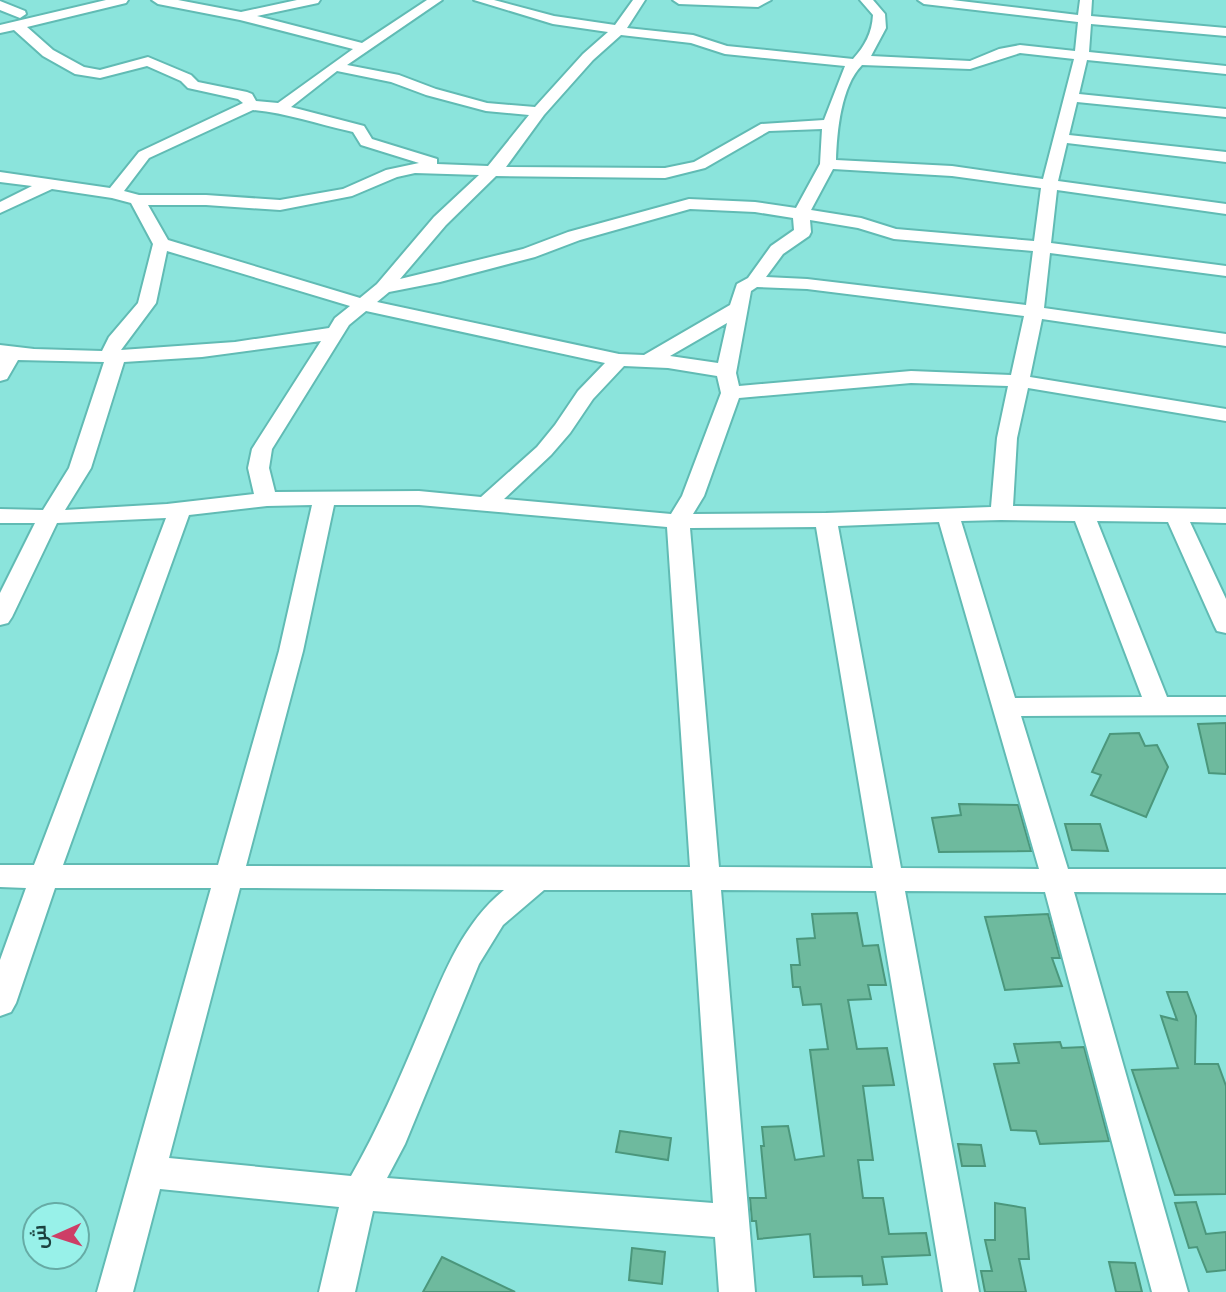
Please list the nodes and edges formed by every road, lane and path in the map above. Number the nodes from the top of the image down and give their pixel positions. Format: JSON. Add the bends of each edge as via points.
{"nodes":[{"id":1,"x":122,"y":0,"type":"edge"},
{"id":2,"x":158,"y":0,"type":"edge"},
{"id":3,"x":314,"y":0,"type":"edge"},
{"id":4,"x":436,"y":0,"type":"edge"},
{"id":5,"x":480,"y":0,"type":"edge"},
{"id":6,"x":639,"y":0,"type":"edge"},
{"id":7,"x":679,"y":0,"type":"edge"},
{"id":8,"x":765,"y":0,"type":"edge"},
{"id":9,"x":866,"y":0,"type":"edge"},
{"id":10,"x":924,"y":0,"type":"edge"},
{"id":11,"x":1086,"y":0,"type":"edge"},
{"id":12,"x":0,"y":5,"type":"edge"},
{"id":13,"x":44,"y":5,"type":"dead end"},
{"id":14,"x":240,"y":16,"type":"junction"},
{"id":15,"x":1084,"y":19,"type":"junction"},
{"id":16,"x":19,"y":20,"type":"junction"},
{"id":17,"x":0,"y":22,"type":"edge"},
{"id":18,"x":0,"y":29,"type":"edge"},
{"id":19,"x":619,"y":30,"type":"junction"},
{"id":20,"x":1226,"y":32,"type":"edge"},
{"id":21,"x":363,"y":47,"type":"junction"},
{"id":22,"x":1082,"y":54,"type":"junction"},
{"id":23,"x":858,"y":62,"type":"junction"},
{"id":24,"x":335,"y":67,"type":"junction"},
{"id":25,"x":1226,"y":70,"type":"edge"},
{"id":26,"x":1071,"y":97,"type":"junction"},
{"id":27,"x":251,"y":105,"type":"junction"},
{"id":28,"x":281,"y":108,"type":"junction"},
{"id":29,"x":539,"y":112,"type":"junction"},
{"id":30,"x":1226,"y":113,"type":"edge"},
{"id":31,"x":830,"y":124,"type":"junction"},
{"id":32,"x":1060,"y":138,"type":"junction"},
{"id":33,"x":1226,"y":158,"type":"edge"},
{"id":34,"x":828,"y":164,"type":"junction"},
{"id":35,"x":437,"y":167,"type":"junction"},
{"id":36,"x":492,"y":172,"type":"junction"},
{"id":37,"x":0,"y":177,"type":"edge"},
{"id":38,"x":48,"y":185,"type":"junction"},
{"id":39,"x":1049,"y":186,"type":"junction"},
{"id":40,"x":114,"y":193,"type":"junction"},
{"id":41,"x":138,"y":200,"type":"junction"},
{"id":42,"x":0,"y":208,"type":"edge"},
{"id":43,"x":1226,"y":209,"type":"edge"},
{"id":44,"x":801,"y":215,"type":"junction"},
{"id":45,"x":162,"y":244,"type":"junction"},
{"id":46,"x":1041,"y":247,"type":"junction"},
{"id":47,"x":1226,"y":271,"type":"edge"},
{"id":48,"x":754,"y":282,"type":"junction"},
{"id":49,"x":383,"y":288,"type":"junction"},
{"id":50,"x":363,"y":305,"type":"junction"},
{"id":51,"x":739,"y":308,"type":"junction"},
{"id":52,"x":1034,"y":312,"type":"junction"},
{"id":53,"x":334,"y":333,"type":"junction"},
{"id":54,"x":1226,"y":340,"type":"edge"},
{"id":55,"x":6,"y":352,"type":"edge"},
{"id":56,"x":115,"y":358,"type":"junction"},
{"id":57,"x":619,"y":360,"type":"junction"},
{"id":58,"x":650,"y":360,"type":"junction"},
{"id":59,"x":0,"y":375,"type":"edge"},
{"id":60,"x":1018,"y":382,"type":"junction"},
{"id":61,"x":729,"y":383,"type":"junction"},
{"id":62,"x":1226,"y":415,"type":"edge"},
{"id":63,"x":267,"y":499,"type":"junction"},
{"id":64,"x":324,"y":499,"type":"junction"},
{"id":65,"x":485,"y":505,"type":"junction"},
{"id":66,"x":179,"y":512,"type":"junction"},
{"id":67,"x":1001,"y":513,"type":"junction"},
{"id":68,"x":1083,"y":514,"type":"junction"},
{"id":69,"x":948,"y":515,"type":"junction"},
{"id":70,"x":1176,"y":515,"type":"junction"},
{"id":71,"x":0,"y":516,"type":"edge"},
{"id":72,"x":1226,"y":516,"type":"edge"},
{"id":73,"x":49,"y":518,"type":"junction"},
{"id":74,"x":826,"y":520,"type":"junction"},
{"id":75,"x":678,"y":521,"type":"junction"},
{"id":76,"x":0,"y":617,"type":"edge"},
{"id":77,"x":1226,"y":625,"type":"edge"},
{"id":78,"x":1158,"y":706,"type":"junction"},
{"id":79,"x":1226,"y":706,"type":"edge"},
{"id":80,"x":1007,"y":707,"type":"junction"},
{"id":81,"x":0,"y":876,"type":"edge"},
{"id":82,"x":45,"y":876,"type":"junction"},
{"id":83,"x":230,"y":876,"type":"junction"},
{"id":84,"x":538,"y":878,"type":"junction"},
{"id":85,"x":706,"y":880,"type":"junction"},
{"id":86,"x":887,"y":880,"type":"junction"},
{"id":87,"x":1057,"y":881,"type":"junction"},
{"id":88,"x":1225,"y":885,"type":"edge"},
{"id":89,"x":0,"y":1003,"type":"edge"},
{"id":90,"x":148,"y":1172,"type":"junction"},
{"id":91,"x":360,"y":1193,"type":"junction"},
{"id":92,"x":732,"y":1221,"type":"junction"},
{"id":93,"x":115,"y":1292,"type":"edge"},
{"id":94,"x":337,"y":1292,"type":"edge"},
{"id":95,"x":737,"y":1292,"type":"edge"},
{"id":96,"x":961,"y":1292,"type":"edge"},
{"id":97,"x":1170,"y":1292,"type":"edge"}],
"edges":[{"from":1,"to":16,"type":"street"},
{"from":2,"to":14,"type":"street"},
{"from":3,"to":14,"type":"street"},
{"from":4,"to":21,"type":"street"},
{"from":5,"to":19,"type":"street","via":[[553,20]]},
{"from":6,"to":19,"type":"street"},
{"from":7,"to":8,"type":"street"},
{"from":9,"to":23,"type":"street","via":[[880,22]]},
{"from":10,"to":15,"type":"street"},
{"from":11,"to":15,"type":"street"},
{"from":12,"to":16,"type":"street"},
{"from":13,"to":16,"type":"street"},
{"from":14,"to":21,"type":"street"},
{"from":15,"to":20,"type":"street"},
{"from":15,"to":22,"type":"street"},
{"from":16,"to":17,"type":"street"},
{"from":16,"to":18,"type":"street"},
{"from":16,"to":27,"type":"street","via":[[48,52],[80,71],[100,74],[148,61],[193,85],[247,97]]},
{"from":19,"to":23,"type":"street","via":[[693,39],[725,50]]},
{"from":19,"to":29,"type":"street"},
{"from":21,"to":24,"type":"street"},
{"from":22,"to":23,"type":"street","via":[[1009,50],[985,64],[970,65],[887,58]]},
{"from":22,"to":25,"type":"street"},
{"from":22,"to":26,"type":"street"},
{"from":23,"to":31,"type":"street","via":[[849,71]]},
{"from":24,"to":28,"type":"street"},
{"from":24,"to":29,"type":"street","via":[[394,78],[486,107]]},
{"from":26,"to":30,"type":"street"},
{"from":26,"to":32,"type":"street"},
{"from":27,"to":28,"type":"street"},
{"from":27,"to":40,"type":"street","via":[[144,155]]},
{"from":28,"to":35,"type":"street","via":[[354,127],[366,142],[425,159]]},
{"from":29,"to":36,"type":"street"},
{"from":31,"to":34,"type":"street"},
{"from":31,"to":36,"type":"street","via":[[766,127],[699,165],[665,173]]},
{"from":32,"to":33,"type":"street"},
{"from":32,"to":39,"type":"street"},
{"from":34,"to":39,"type":"street","via":[[952,171]]},
{"from":34,"to":44,"type":"street"},
{"from":35,"to":36,"type":"street"},
{"from":35,"to":41,"type":"street","via":[[392,173],[346,193],[280,205]]},
{"from":36,"to":49,"type":"street","via":[[440,221]]},
{"from":37,"to":38,"type":"street"},
{"from":38,"to":40,"type":"street"},
{"from":38,"to":42,"type":"street"},
{"from":39,"to":43,"type":"street"},
{"from":39,"to":46,"type":"street"},
{"from":40,"to":41,"type":"street"},
{"from":41,"to":45,"type":"street"},
{"from":44,"to":46,"type":"street","via":[[862,223],[894,234]]},
{"from":44,"to":48,"type":"street","via":[[803,232],[777,250]]},
{"from":44,"to":49,"type":"street","via":[[755,206],[689,204],[440,277]]},
{"from":45,"to":50,"type":"street"},
{"from":45,"to":56,"type":"street","via":[[153,260],[151,292],[112,347]]},
{"from":46,"to":47,"type":"street"},
{"from":46,"to":52,"type":"street"},
{"from":48,"to":51,"type":"street","via":[[743,288]]},
{"from":48,"to":52,"type":"street","via":[[807,284]]},
{"from":49,"to":50,"type":"street"},
{"from":50,"to":53,"type":"street"},
{"from":50,"to":57,"type":"street"},
{"from":51,"to":58,"type":"street"},
{"from":51,"to":61,"type":"street"},
{"from":52,"to":54,"type":"street"},
{"from":52,"to":60,"type":"street"},
{"from":53,"to":56,"type":"street","via":[[223,351]]},
{"from":53,"to":63,"type":"street","via":[[262,449],[258,474]]},
{"from":55,"to":56,"type":"street"},
{"from":55,"to":59,"type":"street"},
{"from":56,"to":73,"type":"street","via":[[80,468]]},
{"from":57,"to":58,"type":"street"},
{"from":57,"to":65,"type":"street","via":[[585,395],[544,451]]},
{"from":58,"to":61,"type":"street","via":[[716,368]]},
{"from":60,"to":61,"type":"street","via":[[911,377]]},
{"from":60,"to":62,"type":"street"},
{"from":60,"to":67,"type":"street","via":[[1007,438]]},
{"from":61,"to":75,"type":"street","via":[[694,496]]},
{"from":63,"to":64,"type":"street"},
{"from":63,"to":66,"type":"street"},
{"from":64,"to":65,"type":"street","via":[[389,497]]},
{"from":64,"to":83,"type":"street","via":[[291,651]]},
{"from":65,"to":75,"type":"street"},
{"from":66,"to":73,"type":"street"},
{"from":66,"to":82,"type":"street"},
{"from":67,"to":68,"type":"street"},
{"from":67,"to":69,"type":"street"},
{"from":68,"to":70,"type":"street"},
{"from":68,"to":78,"type":"street"},
{"from":69,"to":74,"type":"street"},
{"from":69,"to":80,"type":"street"},
{"from":70,"to":72,"type":"street"},
{"from":70,"to":77,"type":"street"},
{"from":71,"to":73,"type":"street"},
{"from":73,"to":76,"type":"street"},
{"from":74,"to":75,"type":"street"},
{"from":74,"to":86,"type":"street"},
{"from":75,"to":85,"type":"street"},
{"from":78,"to":79,"type":"street"},
{"from":78,"to":80,"type":"street"},
{"from":80,"to":87,"type":"street"},
{"from":81,"to":82,"type":"street"},
{"from":82,"to":83,"type":"street"},
{"from":82,"to":89,"type":"street"},
{"from":83,"to":84,"type":"street"},
{"from":83,"to":90,"type":"street"},
{"from":84,"to":85,"type":"street"},
{"from":84,"to":91,"type":"street","via":[[493,916],[478,937],[388,1144]]},
{"from":85,"to":86,"type":"street"},
{"from":85,"to":92,"type":"street"},
{"from":86,"to":87,"type":"street"},
{"from":86,"to":96,"type":"street"},
{"from":87,"to":88,"type":"street"},
{"from":87,"to":97,"type":"street"},
{"from":90,"to":91,"type":"street"},
{"from":90,"to":93,"type":"street"},
{"from":91,"to":92,"type":"street"},
{"from":91,"to":94,"type":"street"},
{"from":92,"to":95,"type":"street"}]}
